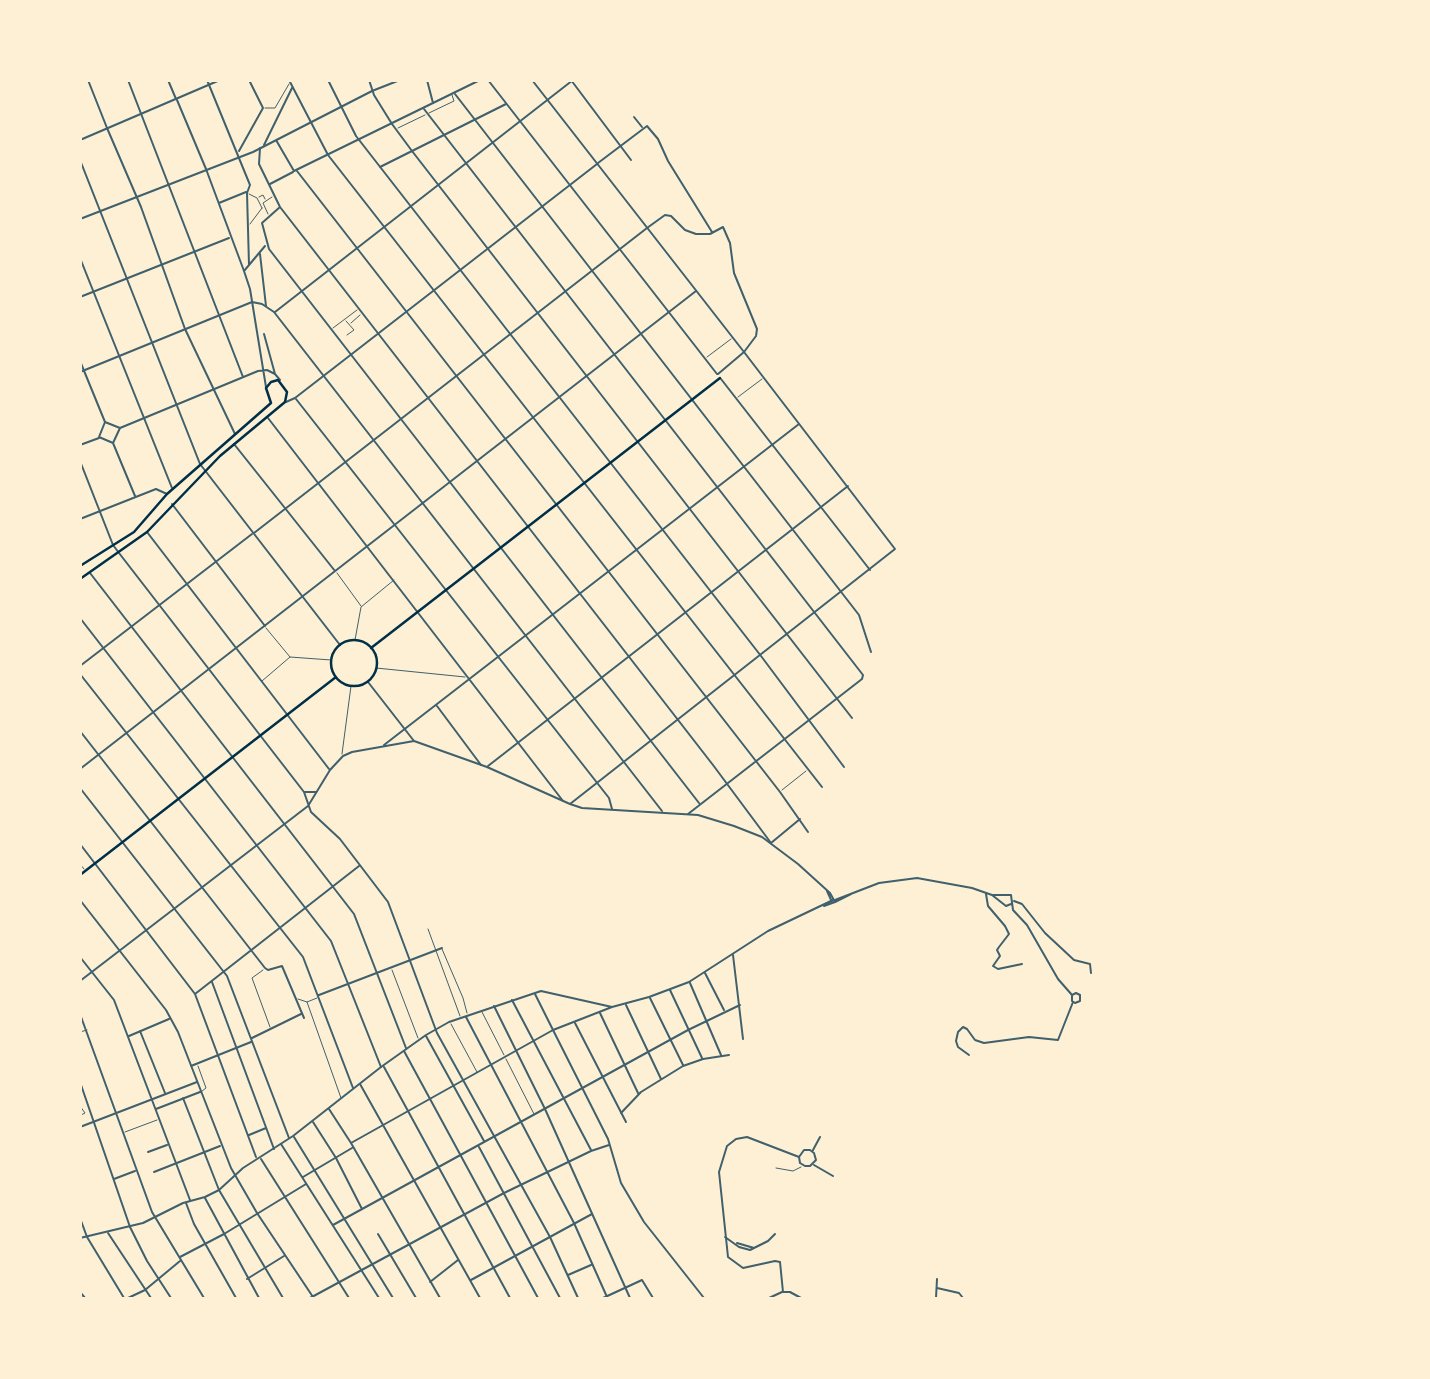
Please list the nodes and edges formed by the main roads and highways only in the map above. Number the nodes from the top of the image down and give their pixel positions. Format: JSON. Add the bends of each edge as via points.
{"nodes":[{"id":1,"x":719,"y":376,"type":"road end"},
{"id":2,"x":271,"y":403,"type":"junction"},
{"id":3,"x":283,"y":403,"type":"junction"},
{"id":4,"x":81,"y":564,"type":"edge"},
{"id":5,"x":80,"y":579,"type":"edge"},
{"id":6,"x":371,"y":648,"type":"junction"},
{"id":7,"x":336,"y":677,"type":"junction"},
{"id":8,"x":80,"y":875,"type":"edge"}],
"edges":[{"from":1,"to":6,"type":"main road"},
{"from":2,"to":3,"type":"main road"},
{"from":2,"to":3,"type":"main road","via":[[267,388],[273,380],[280,381],[287,392]]},
{"from":2,"to":4,"type":"main road","via":[[172,489],[137,529]]},
{"from":3,"to":5,"type":"main road","via":[[234,443],[147,532]]},
{"from":6,"to":7,"type":"main road","via":[[355,640],[340,645],[331,660]]},
{"from":6,"to":7,"type":"main road","via":[[376,668],[368,682],[351,686]]},
{"from":7,"to":8,"type":"main road"}]}
